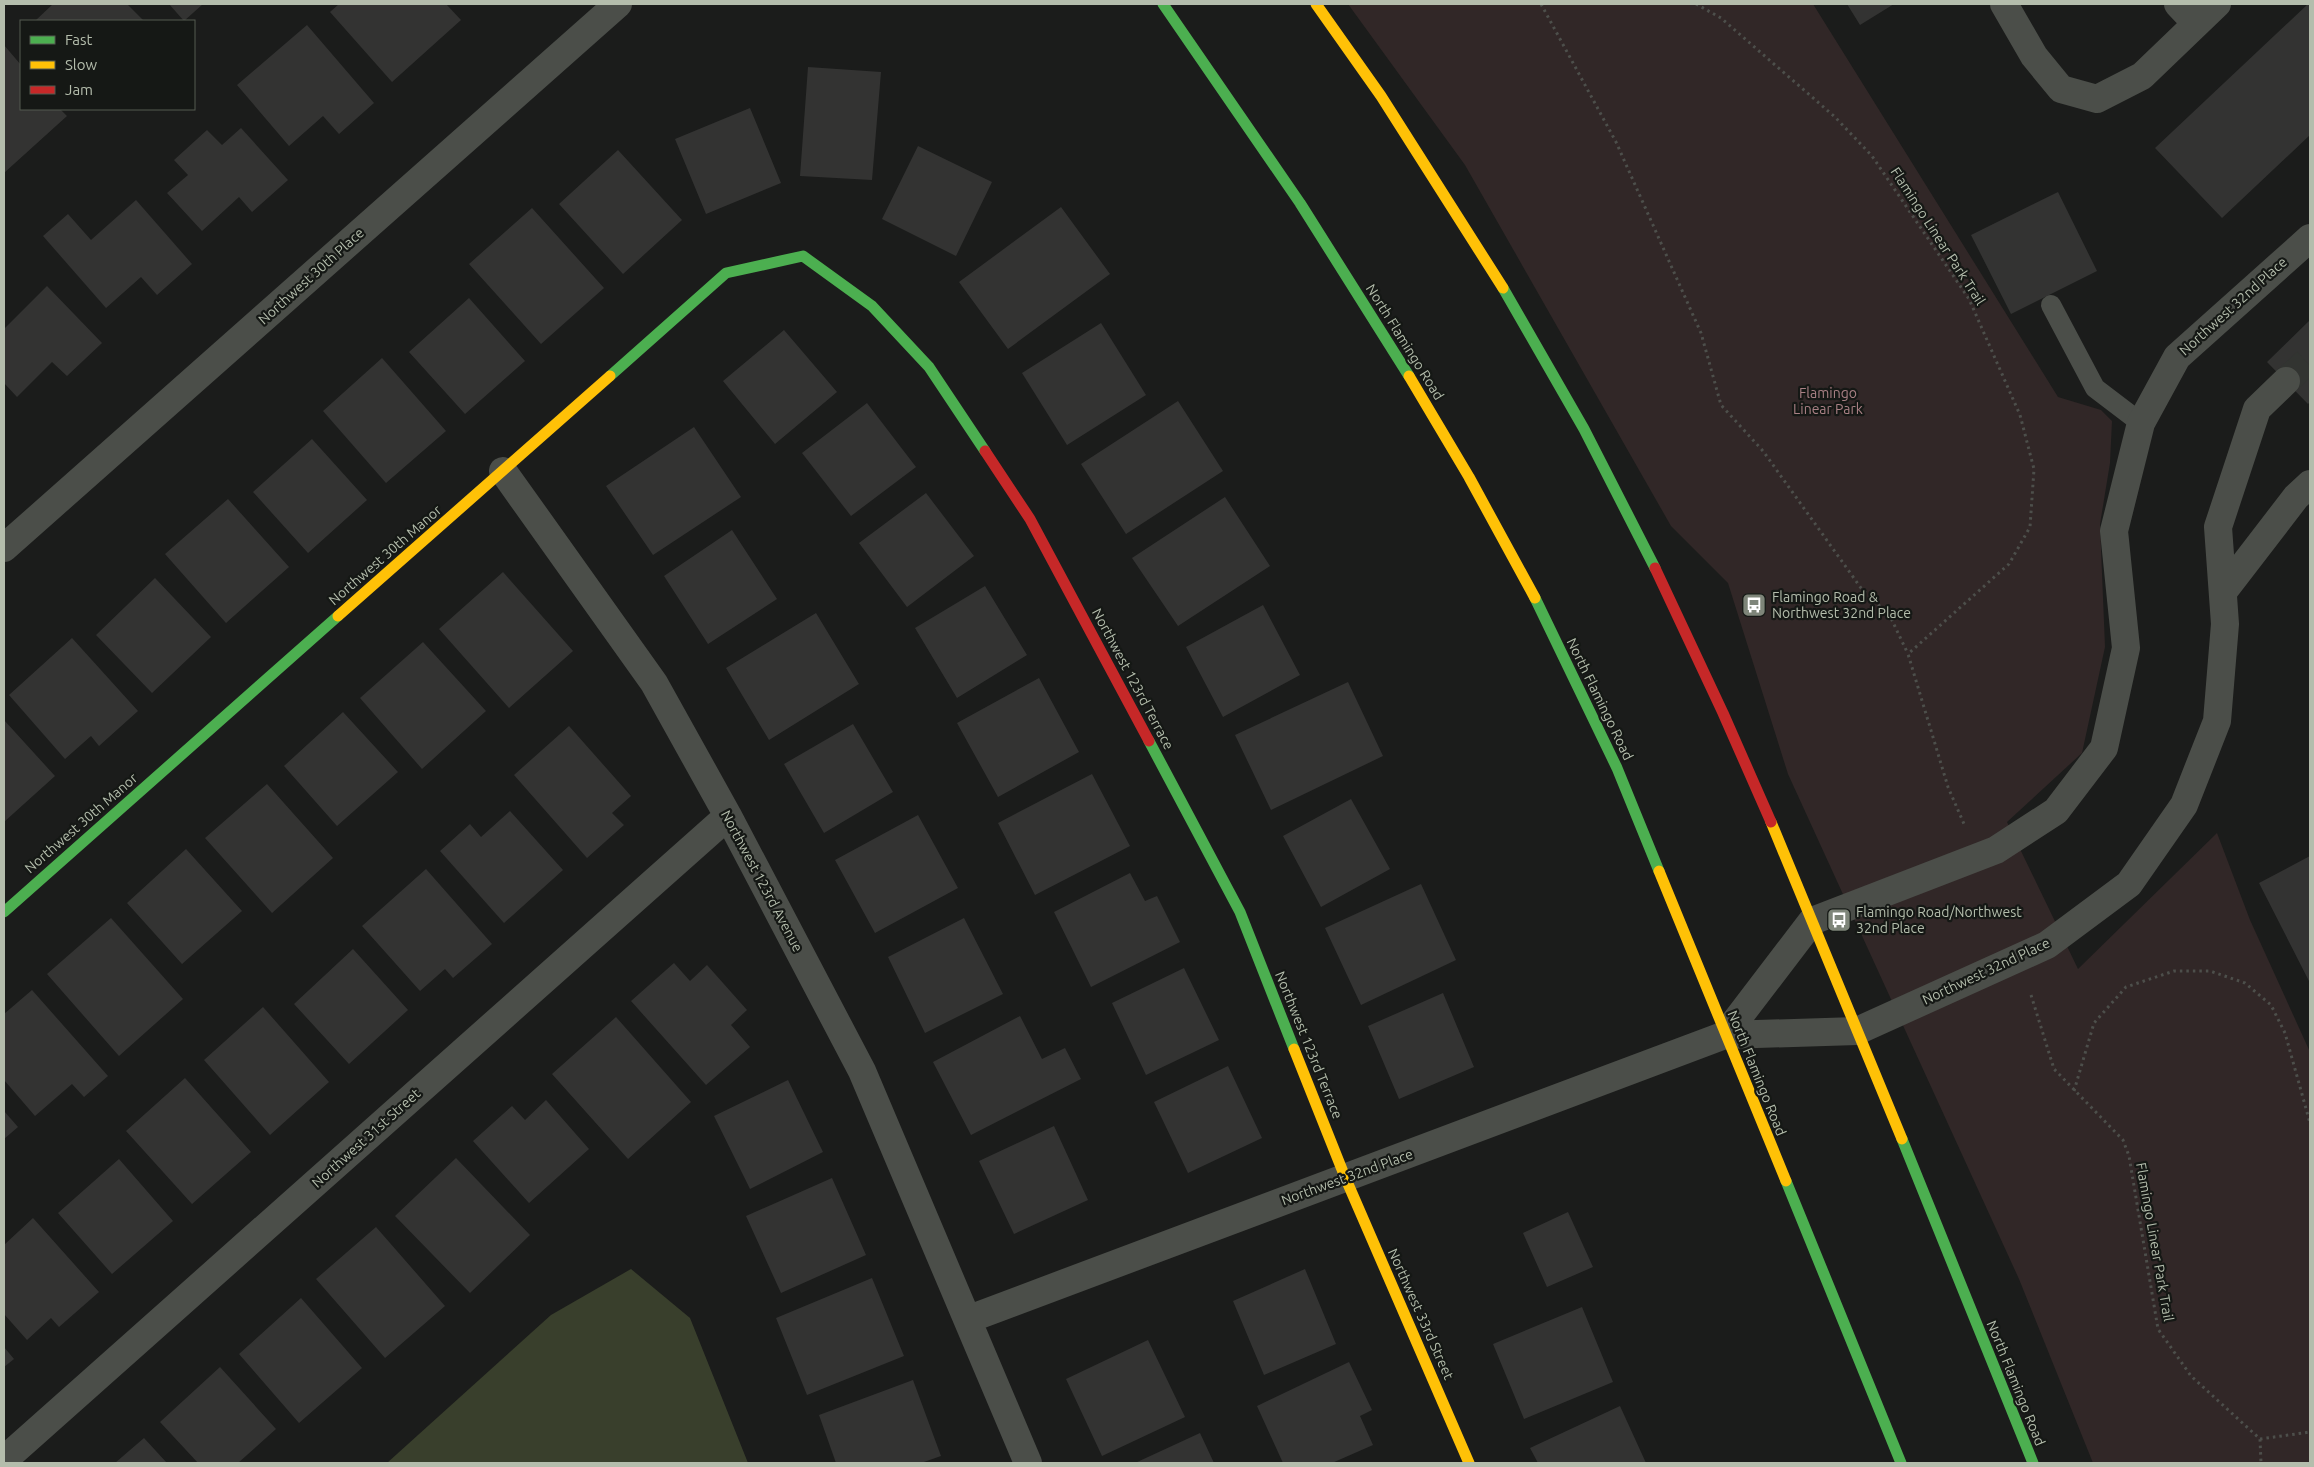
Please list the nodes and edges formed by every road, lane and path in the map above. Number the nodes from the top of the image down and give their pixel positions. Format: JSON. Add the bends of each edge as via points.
{"nodes":[{"id":1,"x":618,"y":4,"type":"edge"},
{"id":2,"x":1163,"y":4,"type":"edge"},
{"id":3,"x":1316,"y":4,"type":"edge"},
{"id":4,"x":1541,"y":4,"type":"edge"},
{"id":5,"x":1696,"y":4,"type":"edge"},
{"id":6,"x":2004,"y":4,"type":"edge"},
{"id":7,"x":2217,"y":4,"type":"edge"},
{"id":8,"x":2187,"y":13,"type":"edge"},
{"id":9,"x":2310,"y":238,"type":"edge"},
{"id":10,"x":803,"y":256,"type":"joint"},
{"id":11,"x":2051,"y":305,"type":"dead end"},
{"id":12,"x":2286,"y":381,"type":"tunnel mouth"},
{"id":13,"x":2141,"y":423,"type":"junction"},
{"id":14,"x":503,"y":472,"type":"junction"},
{"id":15,"x":2310,"y":484,"type":"edge"},
{"id":16,"x":4,"y":548,"type":"edge"},
{"id":17,"x":2223,"y":592,"type":"junction"},
{"id":18,"x":1908,"y":654,"type":"junction"},
{"id":19,"x":728,"y":816,"type":"junction"},
{"id":20,"x":1966,"y":830,"type":"dead end"},
{"id":21,"x":4,"y":912,"type":"edge"},
{"id":22,"x":1812,"y":921,"type":"junction"},
{"id":23,"x":2031,"y":995,"type":"dead end"},
{"id":24,"x":1857,"y":1031,"type":"junction"},
{"id":25,"x":1725,"y":1035,"type":"junction"},
{"id":26,"x":2074,"y":1090,"type":"junction"},
{"id":27,"x":2310,"y":1123,"type":"edge"},
{"id":28,"x":1344,"y":1177,"type":"junction"},
{"id":29,"x":968,"y":1319,"type":"junction"},
{"id":30,"x":2310,"y":1432,"type":"edge"},
{"id":31,"x":2260,"y":1439,"type":"junction"},
{"id":32,"x":4,"y":1460,"type":"edge"},
{"id":33,"x":1028,"y":1463,"type":"edge"},
{"id":34,"x":1469,"y":1463,"type":"edge"},
{"id":35,"x":1900,"y":1463,"type":"edge"},
{"id":36,"x":2033,"y":1463,"type":"edge"},
{"id":37,"x":2261,"y":1463,"type":"edge"}],
"edges":[{"from":1,"to":16,"type":"street","name":"Northwest 30th Place"},
{"from":2,"to":25,"type":"main road","name":"North Flamingo Road","via":[[1239,109],[1403,366],[1508,548],[1617,768]]},
{"from":3,"to":22,"type":"main road","name":"North Flamingo Road","via":[[1346,43],[1485,256],[1605,469],[1710,687]]},
{"from":4,"to":18,"type":"path","via":[[1616,142],[1701,333],[1721,405],[1763,451],[1861,588],[1890,616]]},
{"from":5,"to":18,"type":"path","name":"Flamingo Linear Park Trail","via":[[1721,18],[1778,67],[1835,117],[1872,156],[1969,299],[2020,415],[2034,469],[2030,527],[2009,564]]},
{"from":6,"to":8,"type":"street","via":[[2034,56],[2061,89],[2098,99],[2142,76]]},
{"from":7,"to":8,"type":"street"},
{"from":9,"to":13,"type":"street","name":"Northwest 32nd Place","via":[[2177,357]]},
{"from":10,"to":14,"type":"main road","name":"Northwest 30th Manor","via":[[726,273]]},
{"from":10,"to":28,"type":"main road","name":"Northwest 123rd Terrace","via":[[872,306],[929,367],[1030,519],[1240,912]]},
{"from":11,"to":13,"type":"lane","via":[[2095,388]]},
{"from":12,"to":17,"type":"street","name":"Northwest 32nd Place","via":[[2257,409],[2218,527]]},
{"from":13,"to":22,"type":"street","name":"Northwest 32nd Place","via":[[2114,531],[2126,648],[2104,748],[2056,811],[1996,850]]},
{"from":14,"to":19,"type":"street","name":"Northwest 123rd Avenue","via":[[654,683]]},
{"from":14,"to":21,"type":"main road","name":"Northwest 30th Manor"},
{"from":15,"to":17,"type":"street","via":[[2296,497]]},
{"from":17,"to":24,"type":"street","name":"Northwest 32nd Place","via":[[2225,624],[2216,721],[2184,805],[2129,884],[2047,945]]},
{"from":18,"to":20,"type":"path","via":[[1948,787]]},
{"from":19,"to":29,"type":"street","name":"Northwest 123rd Avenue","via":[[862,1071]]},
{"from":19,"to":32,"type":"street","name":"Northwest 31st Street"},
{"from":22,"to":24,"type":"main road","name":"North Flamingo Road"},
{"from":22,"to":25,"type":"street"},
{"from":23,"to":26,"type":"path","name":"Flamingo Linear Park Trail","via":[[2054,1069]]},
{"from":24,"to":25,"type":"street","name":"Northwest 32nd Place"},
{"from":24,"to":36,"type":"main road","name":"North Flamingo Road"},
{"from":25,"to":28,"type":"street","name":"Northwest 32nd Place"},
{"from":25,"to":35,"type":"main road","name":"North Flamingo Road"},
{"from":26,"to":27,"type":"path","via":[[2094,1023],[2126,987],[2174,971],[2210,971],[2245,983],[2270,1005],[2285,1033]]},
{"from":26,"to":31,"type":"path","name":"Flamingo Linear Park Trail","via":[[2123,1140],[2126,1148],[2158,1328],[2191,1376]]},
{"from":28,"to":29,"type":"street","name":"Northwest 32nd Place"},
{"from":28,"to":34,"type":"main road","name":"Northwest 33rd Street"},
{"from":29,"to":33,"type":"street","name":"Northwest 123rd Avenue"},
{"from":30,"to":31,"type":"path"},
{"from":31,"to":37,"type":"path"}]}
